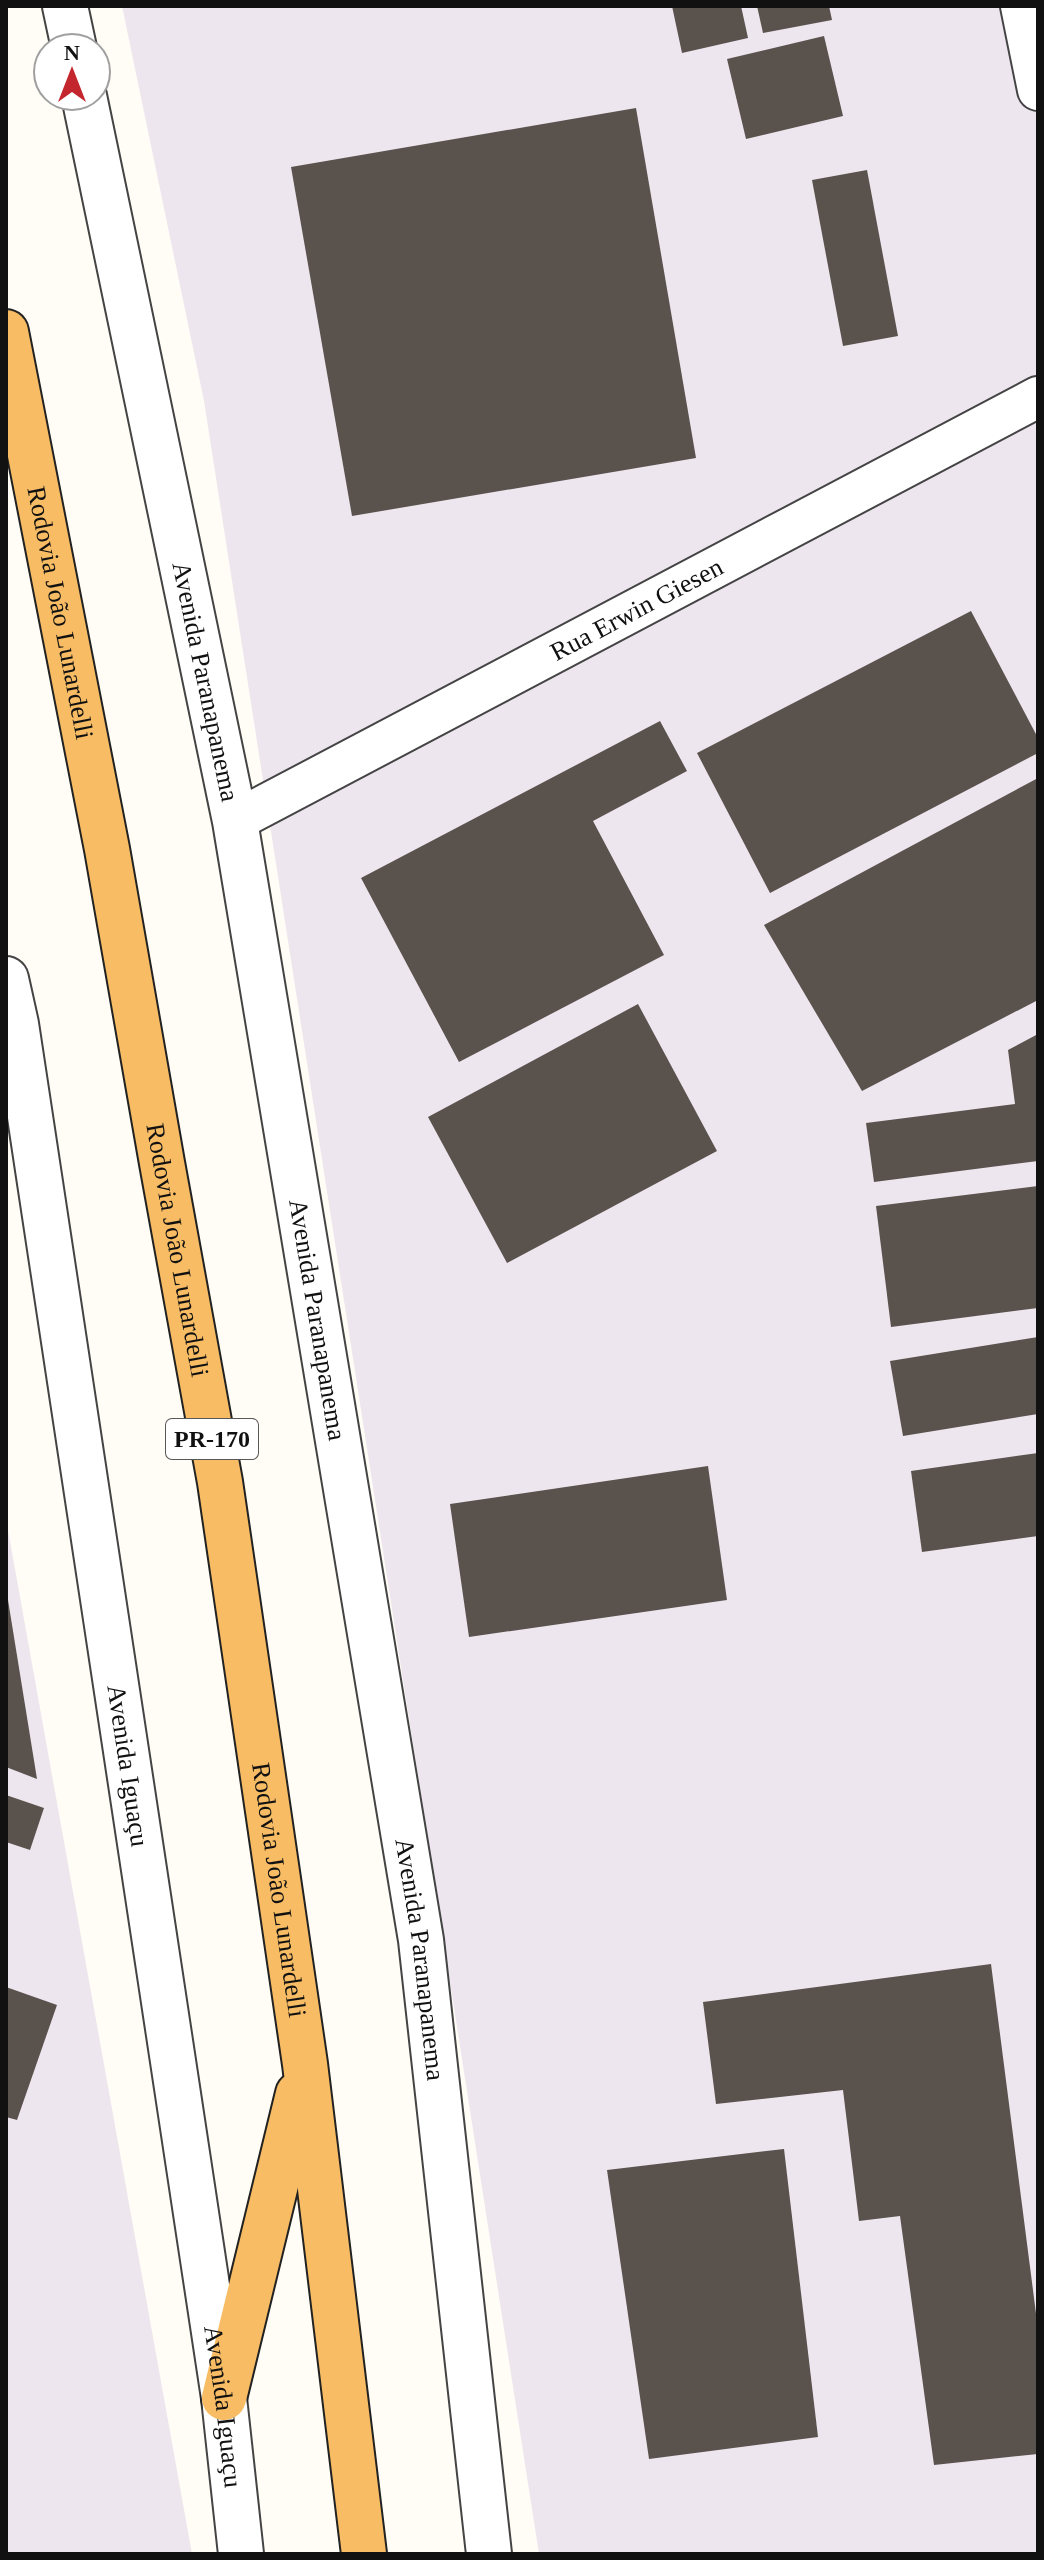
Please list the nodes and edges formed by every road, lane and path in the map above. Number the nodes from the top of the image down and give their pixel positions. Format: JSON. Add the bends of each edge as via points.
{"nodes":[{"id":1,"x":65,"y":6,"type":"edge"},
{"id":2,"x":1021,"y":6,"type":"edge"},
{"id":3,"x":71,"y":32,"type":"edge"},
{"id":4,"x":1038,"y":90,"type":"edge"},
{"id":5,"x":87,"y":112,"type":"edge"},
{"id":6,"x":6,"y":332,"type":"edge"},
{"id":7,"x":1038,"y":397,"type":"edge"},
{"id":8,"x":235,"y":821,"type":"junction"},
{"id":9,"x":6,"y":979,"type":"edge"},
{"id":10,"x":305,"y":2064,"type":"junction"},
{"id":11,"x":224,"y":2398,"type":"junction"},
{"id":12,"x":241,"y":2554,"type":"edge"},
{"id":13,"x":364,"y":2554,"type":"edge"},
{"id":14,"x":489,"y":2554,"type":"edge"}],
"edges":[{"from":1,"to":3,"type":"street"},
{"from":2,"to":4,"type":"street"},
{"from":5,"to":8,"type":"street","name":"Avenida Paranapanema"},
{"from":6,"to":10,"type":"highway","name":"Rodovia João Lunardelli","number":"PR-170","via":[[107,849],[220,1482]]},
{"from":7,"to":8,"type":"street","name":"Rua Erwin Giesen"},
{"from":8,"to":14,"type":"street","name":"Avenida Paranapanema","via":[[421,1940]]},
{"from":9,"to":11,"type":"street","name":"Avenida Iguaçu"},
{"from":10,"to":11,"type":"highway"},
{"from":10,"to":13,"type":"highway","name":"Rodovia João Lunardelli","number":"PR-170"},
{"from":11,"to":12,"type":"street","name":"Avenida Iguaçu"}]}
